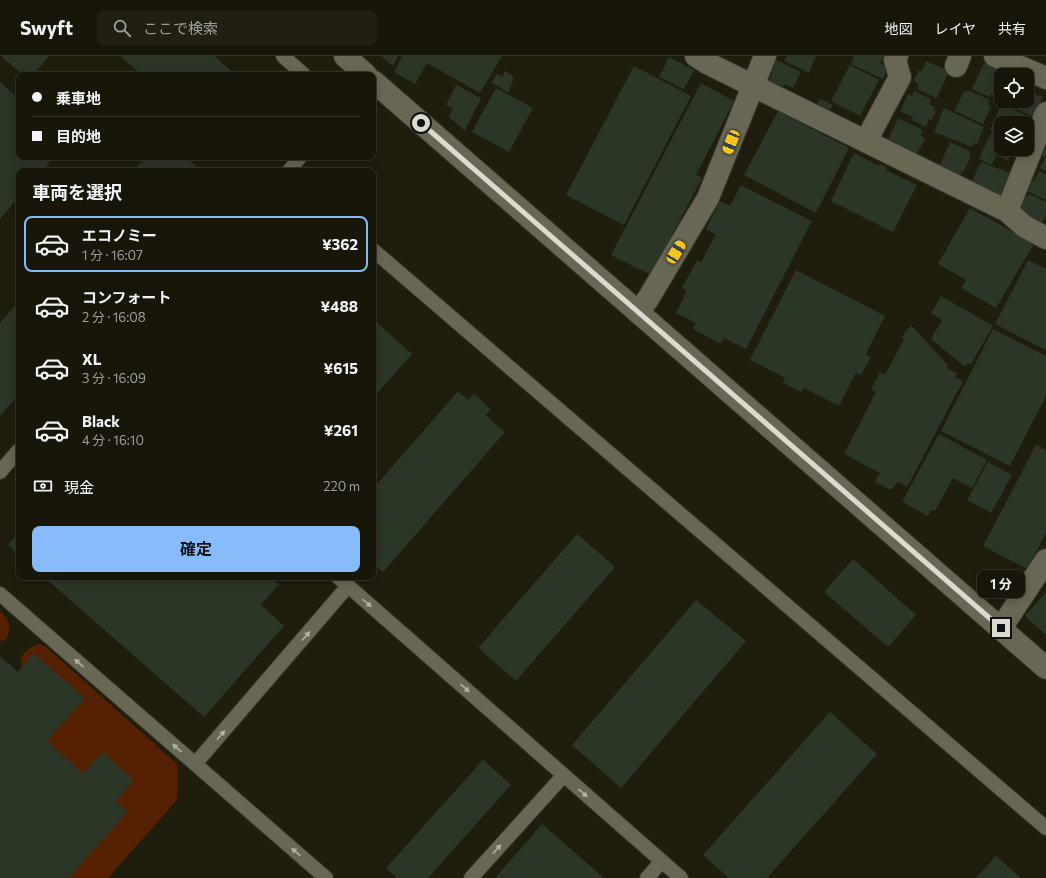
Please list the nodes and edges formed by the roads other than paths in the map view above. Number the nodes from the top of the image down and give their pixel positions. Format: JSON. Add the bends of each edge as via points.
{"nodes":[{"id":1,"x":283,"y":56,"type":"edge"},
{"id":2,"x":345,"y":56,"type":"edge"},
{"id":3,"x":696,"y":56,"type":"edge"},
{"id":4,"x":765,"y":56,"type":"edge"},
{"id":5,"x":897,"y":56,"type":"edge"},
{"id":6,"x":995,"y":56,"type":"edge"},
{"id":7,"x":301,"y":72,"type":"edge"},
{"id":8,"x":363,"y":72,"type":"edge"},
{"id":9,"x":1046,"y":78,"type":"edge"},
{"id":10,"x":376,"y":84,"type":"edge"},
{"id":11,"x":754,"y":86,"type":"junction"},
{"id":12,"x":1046,"y":113,"type":"edge"},
{"id":13,"x":866,"y":141,"type":"junction"},
{"id":14,"x":297,"y":160,"type":"edge"},
{"id":15,"x":291,"y":168,"type":"edge"},
{"id":16,"x":1007,"y":211,"type":"junction"},
{"id":17,"x":1046,"y":238,"type":"edge"},
{"id":18,"x":376,"y":253,"type":"edge"},
{"id":19,"x":638,"y":312,"type":"junction"},
{"id":20,"x":16,"y":453,"type":"edge"},
{"id":21,"x":0,"y":472,"type":"edge"},
{"id":22,"x":1046,"y":560,"type":"edge"},
{"id":23,"x":341,"y":580,"type":"edge"},
{"id":24,"x":348,"y":586,"type":"junction"},
{"id":25,"x":0,"y":594,"type":"edge"},
{"id":26,"x":1001,"y":628,"type":"junction"},
{"id":27,"x":1046,"y":668,"type":"edge"},
{"id":28,"x":195,"y":764,"type":"junction"},
{"id":29,"x":564,"y":775,"type":"junction"},
{"id":30,"x":1046,"y":828,"type":"edge"},
{"id":31,"x":662,"y":861,"type":"junction"},
{"id":32,"x":326,"y":878,"type":"edge"},
{"id":33,"x":471,"y":878,"type":"edge"},
{"id":34,"x":648,"y":878,"type":"edge"},
{"id":35,"x":681,"y":878,"type":"edge"}],
"edges":[{"from":1,"to":7,"type":"lane"},
{"from":2,"to":8,"type":"street"},
{"from":3,"to":11,"type":"street"},
{"from":4,"to":11,"type":"street"},
{"from":5,"to":13,"type":"street","via":[[895,60],[900,77]]},
{"from":6,"to":9,"type":"street"},
{"from":10,"to":19,"type":"street"},
{"from":11,"to":13,"type":"street"},
{"from":11,"to":19,"type":"street","via":[[708,198]]},
{"from":12,"to":16,"type":"street"},
{"from":13,"to":16,"type":"street"},
{"from":14,"to":15,"type":"lane"},
{"from":16,"to":17,"type":"street","via":[[1024,226]]},
{"from":18,"to":30,"type":"lane"},
{"from":19,"to":26,"type":"street"},
{"from":20,"to":21,"type":"lane"},
{"from":22,"to":26,"type":"street"},
{"from":23,"to":24,"type":"lane"},
{"from":28,"to":24,"type":"lane","one_way":true},
{"from":24,"to":29,"type":"lane","one_way":true},
{"from":28,"to":25,"type":"lane","one_way":true},
{"from":26,"to":27,"type":"street"},
{"from":32,"to":28,"type":"lane","one_way":true},
{"from":29,"to":31,"type":"lane","one_way":true},
{"from":33,"to":29,"type":"lane","one_way":true},
{"from":31,"to":34,"type":"lane"},
{"from":31,"to":35,"type":"lane"}]}
